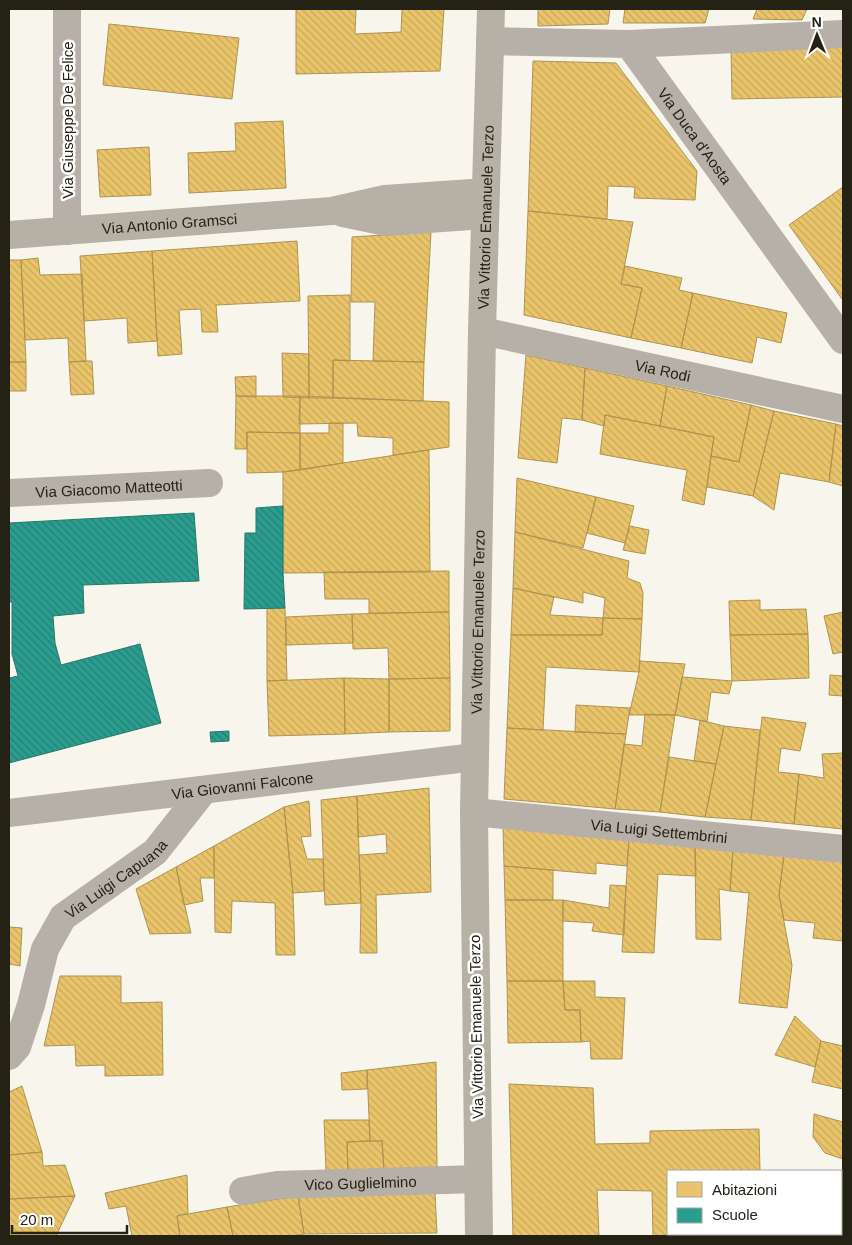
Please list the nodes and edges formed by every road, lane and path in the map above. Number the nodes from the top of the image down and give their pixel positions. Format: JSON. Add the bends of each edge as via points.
{"nodes":[{"id":1,"x":66,"y":9,"type":"edge"},
{"id":2,"x":491,"y":9,"type":"edge"},
{"id":3,"x":843,"y":34,"type":"edge"},
{"id":4,"x":490,"y":41,"type":"junction"},
{"id":5,"x":629,"y":44,"type":"junction"},
{"id":6,"x":485,"y":203,"type":"junction"},
{"id":7,"x":67,"y":231,"type":"junction"},
{"id":8,"x":9,"y":235,"type":"edge"},
{"id":9,"x":482,"y":331,"type":"junction"},
{"id":10,"x":843,"y":340,"type":"edge"},
{"id":11,"x":843,"y":410,"type":"edge"},
{"id":12,"x":209,"y":483,"type":"dead end"},
{"id":13,"x":9,"y":493,"type":"edge"},
{"id":14,"x":475,"y":757,"type":"junction"},
{"id":15,"x":204,"y":790,"type":"junction"},
{"id":16,"x":474,"y":812,"type":"junction"},
{"id":17,"x":9,"y":813,"type":"edge"},
{"id":18,"x":843,"y":849,"type":"edge"},
{"id":19,"x":9,"y":1056,"type":"edge"},
{"id":20,"x":478,"y":1179,"type":"junction"},
{"id":21,"x":243,"y":1191,"type":"dead end"},
{"id":22,"x":479,"y":1236,"type":"edge"}],
"edges":[{"from":1,"to":7,"type":"street","name":"Via Giuseppe De Felice"},
{"from":2,"to":4,"type":"street","name":"Via Vittorio Emanuele Terzo"},
{"from":3,"to":5,"type":"street"},
{"from":4,"to":5,"type":"street"},
{"from":4,"to":6,"type":"street","name":"Via Vittorio Emanuele Terzo"},
{"from":5,"to":10,"type":"street","name":"Via Duca d'Aosta"},
{"from":6,"to":7,"type":"street","name":"Via Antonio Gramsci","via":[[385,199],[332,211]]},
{"from":6,"to":9,"type":"street","name":"Via Vittorio Emanuele Terzo"},
{"from":7,"to":8,"type":"street","name":"Via Antonio Gramsci"},
{"from":9,"to":11,"type":"street","name":"Via Rodi"},
{"from":9,"to":14,"type":"street","name":"Via Vittorio Emanuele Terzo"},
{"from":12,"to":13,"type":"street","name":"Via Giacomo Matteotti"},
{"from":14,"to":15,"type":"street","name":"Via Giovanni Falcone"},
{"from":14,"to":16,"type":"street","name":"Via Vittorio Emanuele Terzo"},
{"from":15,"to":17,"type":"street","name":"Via Giovanni Falcone"},
{"from":15,"to":19,"type":"street","name":"Via Luigi Capuana","via":[[155,852],[64,917],[45,949],[16,1047]]},
{"from":16,"to":18,"type":"street","name":"Via Luigi Settembrini"},
{"from":16,"to":20,"type":"street","name":"Via Vittorio Emanuele Terzo"},
{"from":20,"to":21,"type":"street","name":"Vico Guglielmino","via":[[277,1185]]},
{"from":20,"to":22,"type":"street","name":"Via Vittorio Emanuele Terzo"}]}
